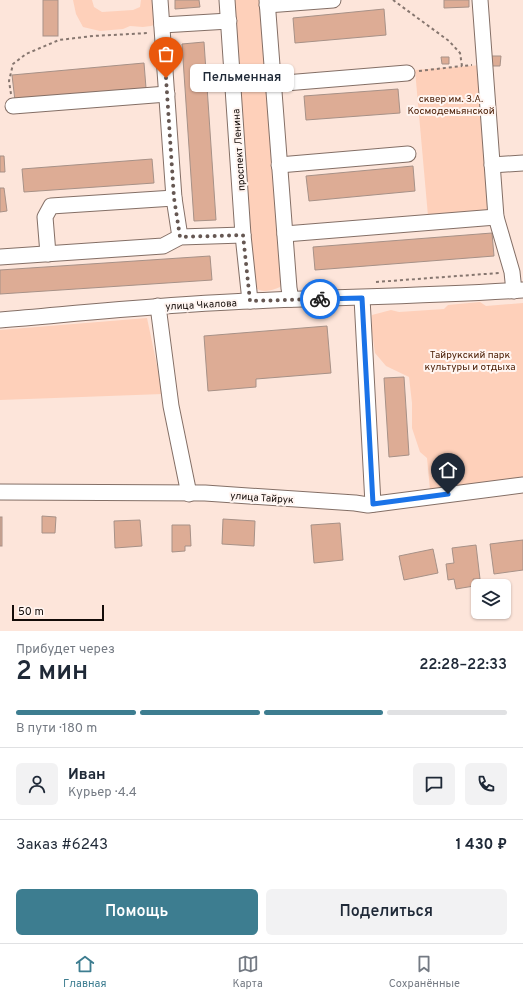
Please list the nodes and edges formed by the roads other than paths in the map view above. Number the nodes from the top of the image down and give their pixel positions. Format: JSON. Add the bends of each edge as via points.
{"nodes":[{"id":1,"x":160,"y":0,"type":"edge"},
{"id":2,"x":227,"y":0,"type":"edge"},
{"id":3,"x":333,"y":0,"type":"edge"},
{"id":4,"x":480,"y":0,"type":"edge"},
{"id":5,"x":318,"y":1,"type":"edge"},
{"id":6,"x":267,"y":3,"type":"edge"},
{"id":7,"x":228,"y":20,"type":"junction"},
{"id":8,"x":162,"y":28,"type":"junction"},
{"id":9,"x":407,"y":73,"type":"road end"},
{"id":10,"x":273,"y":84,"type":"junction"},
{"id":11,"x":167,"y":94,"type":"junction"},
{"id":12,"x":13,"y":106,"type":"road end"},
{"id":13,"x":408,"y":154,"type":"dead end"},
{"id":14,"x":523,"y":163,"type":"edge"},
{"id":15,"x":280,"y":164,"type":"junction"},
{"id":16,"x":492,"y":165,"type":"junction"},
{"id":17,"x":174,"y":198,"type":"junction"},
{"id":18,"x":496,"y":217,"type":"junction"},
{"id":19,"x":285,"y":234,"type":"junction"},
{"id":20,"x":243,"y":235,"type":"junction"},
{"id":21,"x":180,"y":237,"type":"junction"},
{"id":22,"x":48,"y":254,"type":"junction"},
{"id":23,"x":0,"y":257,"type":"edge"},
{"id":24,"x":518,"y":290,"type":"edge"},
{"id":25,"x":362,"y":298,"type":"junction"},
{"id":26,"x":291,"y":299,"type":"junction"},
{"id":27,"x":250,"y":301,"type":"junction"},
{"id":28,"x":158,"y":306,"type":"junction"},
{"id":29,"x":0,"y":320,"type":"edge"},
{"id":30,"x":523,"y":485,"type":"edge"},
{"id":31,"x":0,"y":492,"type":"edge"},
{"id":32,"x":189,"y":494,"type":"junction"},
{"id":33,"x":373,"y":504,"type":"junction"}],
"edges":[{"from":1,"to":8,"type":"street"},
{"from":2,"to":7,"type":"street","name":"проспект Ленина"},
{"from":3,"to":5,"type":"street"},
{"from":4,"to":16,"type":"street"},
{"from":5,"to":6,"type":"street"},
{"from":6,"to":10,"type":"street"},
{"from":7,"to":8,"type":"street"},
{"from":7,"to":20,"type":"street","name":"проспект Ленина"},
{"from":8,"to":11,"type":"street"},
{"from":9,"to":10,"type":"street"},
{"from":10,"to":15,"type":"street"},
{"from":11,"to":12,"type":"street"},
{"from":11,"to":17,"type":"street"},
{"from":13,"to":15,"type":"street"},
{"from":14,"to":16,"type":"street"},
{"from":15,"to":19,"type":"street"},
{"from":16,"to":18,"type":"street"},
{"from":17,"to":21,"type":"street"},
{"from":17,"to":22,"type":"street","via":[[51,206],[45,217]]},
{"from":18,"to":19,"type":"street"},
{"from":18,"to":24,"type":"street"},
{"from":19,"to":26,"type":"street"},
{"from":20,"to":21,"type":"street"},
{"from":20,"to":27,"type":"street","name":"проспект Ленина"},
{"from":21,"to":22,"type":"street","via":[[163,246]]},
{"from":22,"to":23,"type":"street"},
{"from":24,"to":25,"type":"street","name":"улица Чкалова"},
{"from":25,"to":26,"type":"street","name":"улица Чкалова"},
{"from":25,"to":33,"type":"street"},
{"from":26,"to":27,"type":"street","name":"улица Чкалова"},
{"from":27,"to":28,"type":"street","name":"улица Чкалова"},
{"from":28,"to":29,"type":"street","name":"улица Чкалова"},
{"from":28,"to":32,"type":"street","via":[[171,406]]},
{"from":30,"to":33,"type":"street","name":"улица Тайрук"},
{"from":31,"to":32,"type":"street","name":"улица Тайрук"},
{"from":32,"to":33,"type":"street","name":"улица Тайрук"}]}
